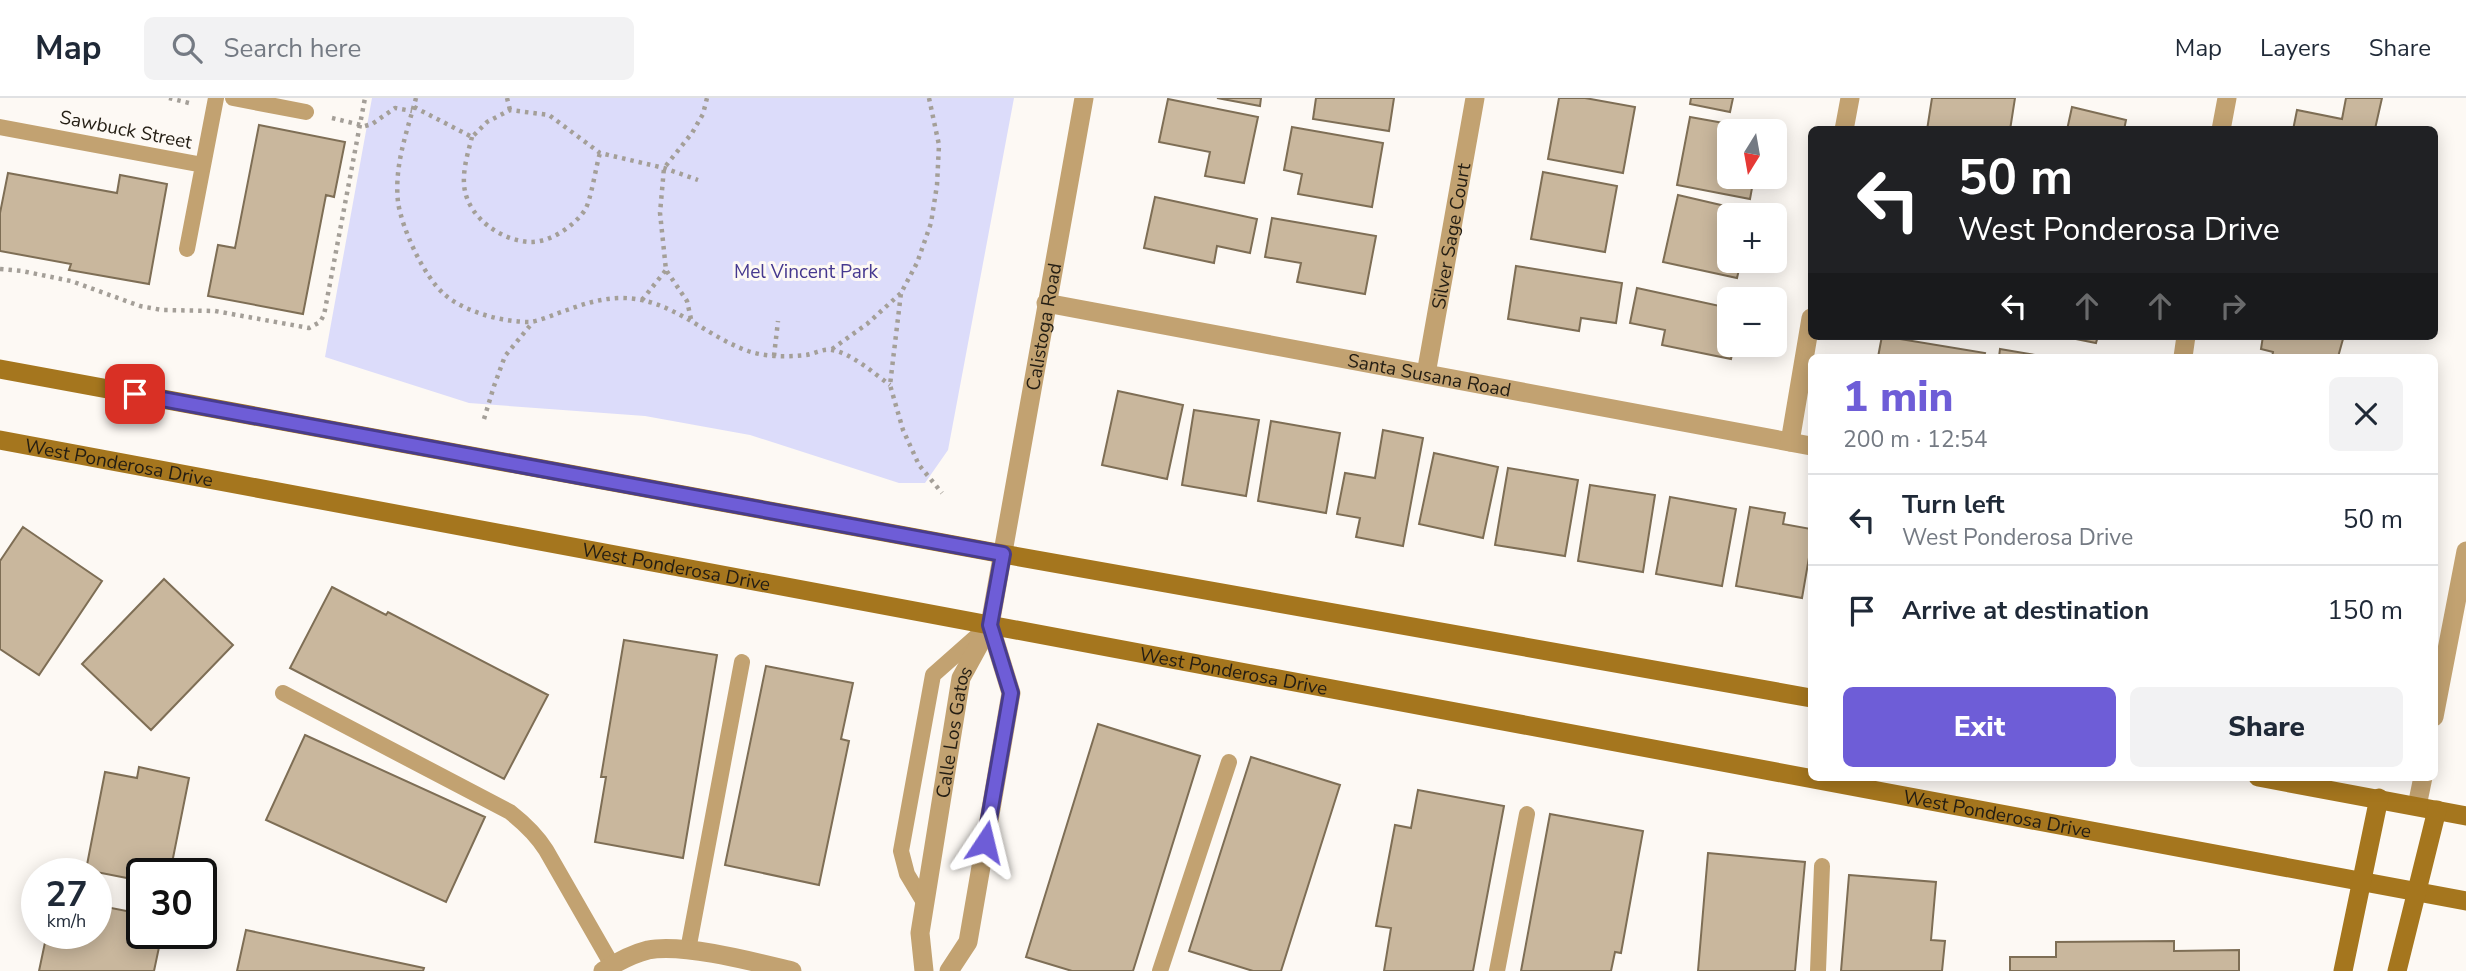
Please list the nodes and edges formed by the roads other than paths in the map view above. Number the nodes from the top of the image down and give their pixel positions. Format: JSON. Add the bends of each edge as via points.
{"nodes":[{"id":1,"x":216,"y":98,"type":"edge"},
{"id":2,"x":233,"y":98,"type":"edge"},
{"id":3,"x":1084,"y":98,"type":"edge"},
{"id":4,"x":1475,"y":98,"type":"edge"},
{"id":5,"x":1850,"y":98,"type":"edge"},
{"id":6,"x":2227,"y":98,"type":"edge"},
{"id":7,"x":306,"y":112,"type":"road end"},
{"id":8,"x":1845,"y":126,"type":"edge"},
{"id":9,"x":2222,"y":126,"type":"edge"},
{"id":10,"x":0,"y":127,"type":"edge"},
{"id":11,"x":203,"y":165,"type":"junction"},
{"id":12,"x":187,"y":249,"type":"dead end"},
{"id":13,"x":1046,"y":303,"type":"junction"},
{"id":14,"x":1808,"y":336,"type":"edge"},
{"id":15,"x":0,"y":369,"type":"edge"},
{"id":16,"x":1426,"y":374,"type":"junction"},
{"id":17,"x":0,"y":440,"type":"edge"},
{"id":18,"x":1790,"y":442,"type":"junction"},
{"id":19,"x":1808,"y":445,"type":"edge"},
{"id":20,"x":2466,"y":551,"type":"edge"},
{"id":21,"x":1003,"y":554,"type":"junction"},
{"id":22,"x":990,"y":625,"type":"junction"},
{"id":23,"x":742,"y":662,"type":"dead end"},
{"id":24,"x":283,"y":693,"type":"dead end"},
{"id":25,"x":2438,"y":696,"type":"edge"},
{"id":26,"x":1808,"y":697,"type":"edge"},
{"id":27,"x":1229,"y":762,"type":"dead end"},
{"id":28,"x":1808,"y":778,"type":"edge"},
{"id":29,"x":1822,"y":781,"type":"edge"},
{"id":30,"x":2280,"y":781,"type":"edge"},
{"id":31,"x":2422,"y":781,"type":"edge"},
{"id":32,"x":2379,"y":799,"type":"junction"},
{"id":33,"x":2417,"y":806,"type":"junction"},
{"id":34,"x":2437,"y":810,"type":"junction"},
{"id":35,"x":1527,"y":814,"type":"dead end"},
{"id":36,"x":2466,"y":816,"type":"edge"},
{"id":37,"x":1822,"y":866,"type":"dead end"},
{"id":38,"x":2361,"y":882,"type":"junction"},
{"id":39,"x":2418,"y":892,"type":"junction"},
{"id":40,"x":2466,"y":901,"type":"edge"},
{"id":41,"x":925,"y":904,"type":"junction"},
{"id":42,"x":688,"y":950,"type":"junction"},
{"id":43,"x":608,"y":968,"type":"edge"},
{"id":44,"x":792,"y":971,"type":"edge"},
{"id":45,"x":923,"y":971,"type":"edge"},
{"id":46,"x":949,"y":971,"type":"edge"},
{"id":47,"x":1160,"y":971,"type":"edge"},
{"id":48,"x":1497,"y":971,"type":"edge"},
{"id":49,"x":1818,"y":971,"type":"edge"},
{"id":50,"x":2343,"y":971,"type":"edge"},
{"id":51,"x":2397,"y":971,"type":"edge"}],
"edges":[{"from":1,"to":11,"type":"lane"},
{"from":2,"to":7,"type":"lane"},
{"from":3,"to":13,"type":"street","name":"Calistoga Road"},
{"from":4,"to":16,"type":"street","name":"Silver Sage Court"},
{"from":5,"to":8,"type":"street"},
{"from":6,"to":9,"type":"street"},
{"from":10,"to":11,"type":"lane","name":"Sawbuck Street"},
{"from":11,"to":12,"type":"lane"},
{"from":13,"to":16,"type":"street","name":"Santa Susana Road"},
{"from":13,"to":21,"type":"street","name":"Calistoga Road"},
{"from":14,"to":18,"type":"street"},
{"from":15,"to":21,"type":"main road"},
{"from":16,"to":18,"type":"street","name":"Santa Susana Road"},
{"from":17,"to":22,"type":"main road","name":"West Ponderosa Drive"},
{"from":18,"to":19,"type":"street","name":"Santa Susana Road"},
{"from":20,"to":25,"type":"street"},
{"from":21,"to":22,"type":"street","name":"Calle Los Gatos"},
{"from":21,"to":26,"type":"main road"},
{"from":22,"to":28,"type":"main road","name":"West Ponderosa Drive"},
{"from":22,"to":41,"type":"street","name":"Calle Los Gatos","via":[[961,678]]},
{"from":22,"to":41,"type":"lane","via":[[933,675],[901,851],[907,874]]},
{"from":22,"to":46,"type":"street","name":"Calle Los Gatos","via":[[1011,693],[968,942]]},
{"from":23,"to":42,"type":"lane"},
{"from":24,"to":43,"type":"lane","via":[[523,822],[546,850]]},
{"from":27,"to":47,"type":"lane"},
{"from":29,"to":38,"type":"main road","name":"West Ponderosa Drive"},
{"from":30,"to":32,"type":"main road"},
{"from":31,"to":33,"type":"street"},
{"from":32,"to":33,"type":"main road"},
{"from":32,"to":38,"type":"main road"},
{"from":33,"to":34,"type":"main road"},
{"from":34,"to":36,"type":"main road"},
{"from":34,"to":39,"type":"main road"},
{"from":35,"to":48,"type":"lane"},
{"from":37,"to":49,"type":"lane"},
{"from":38,"to":39,"type":"main road","name":"West Ponderosa Drive"},
{"from":38,"to":50,"type":"main road"},
{"from":39,"to":40,"type":"main road","name":"West Ponderosa Drive"},
{"from":39,"to":51,"type":"main road"},
{"from":41,"to":45,"type":"street","name":"Calle Los Gatos","via":[[920,933]]},
{"from":42,"to":43,"type":"street","via":[[647,950]]},
{"from":42,"to":44,"type":"street"}]}
